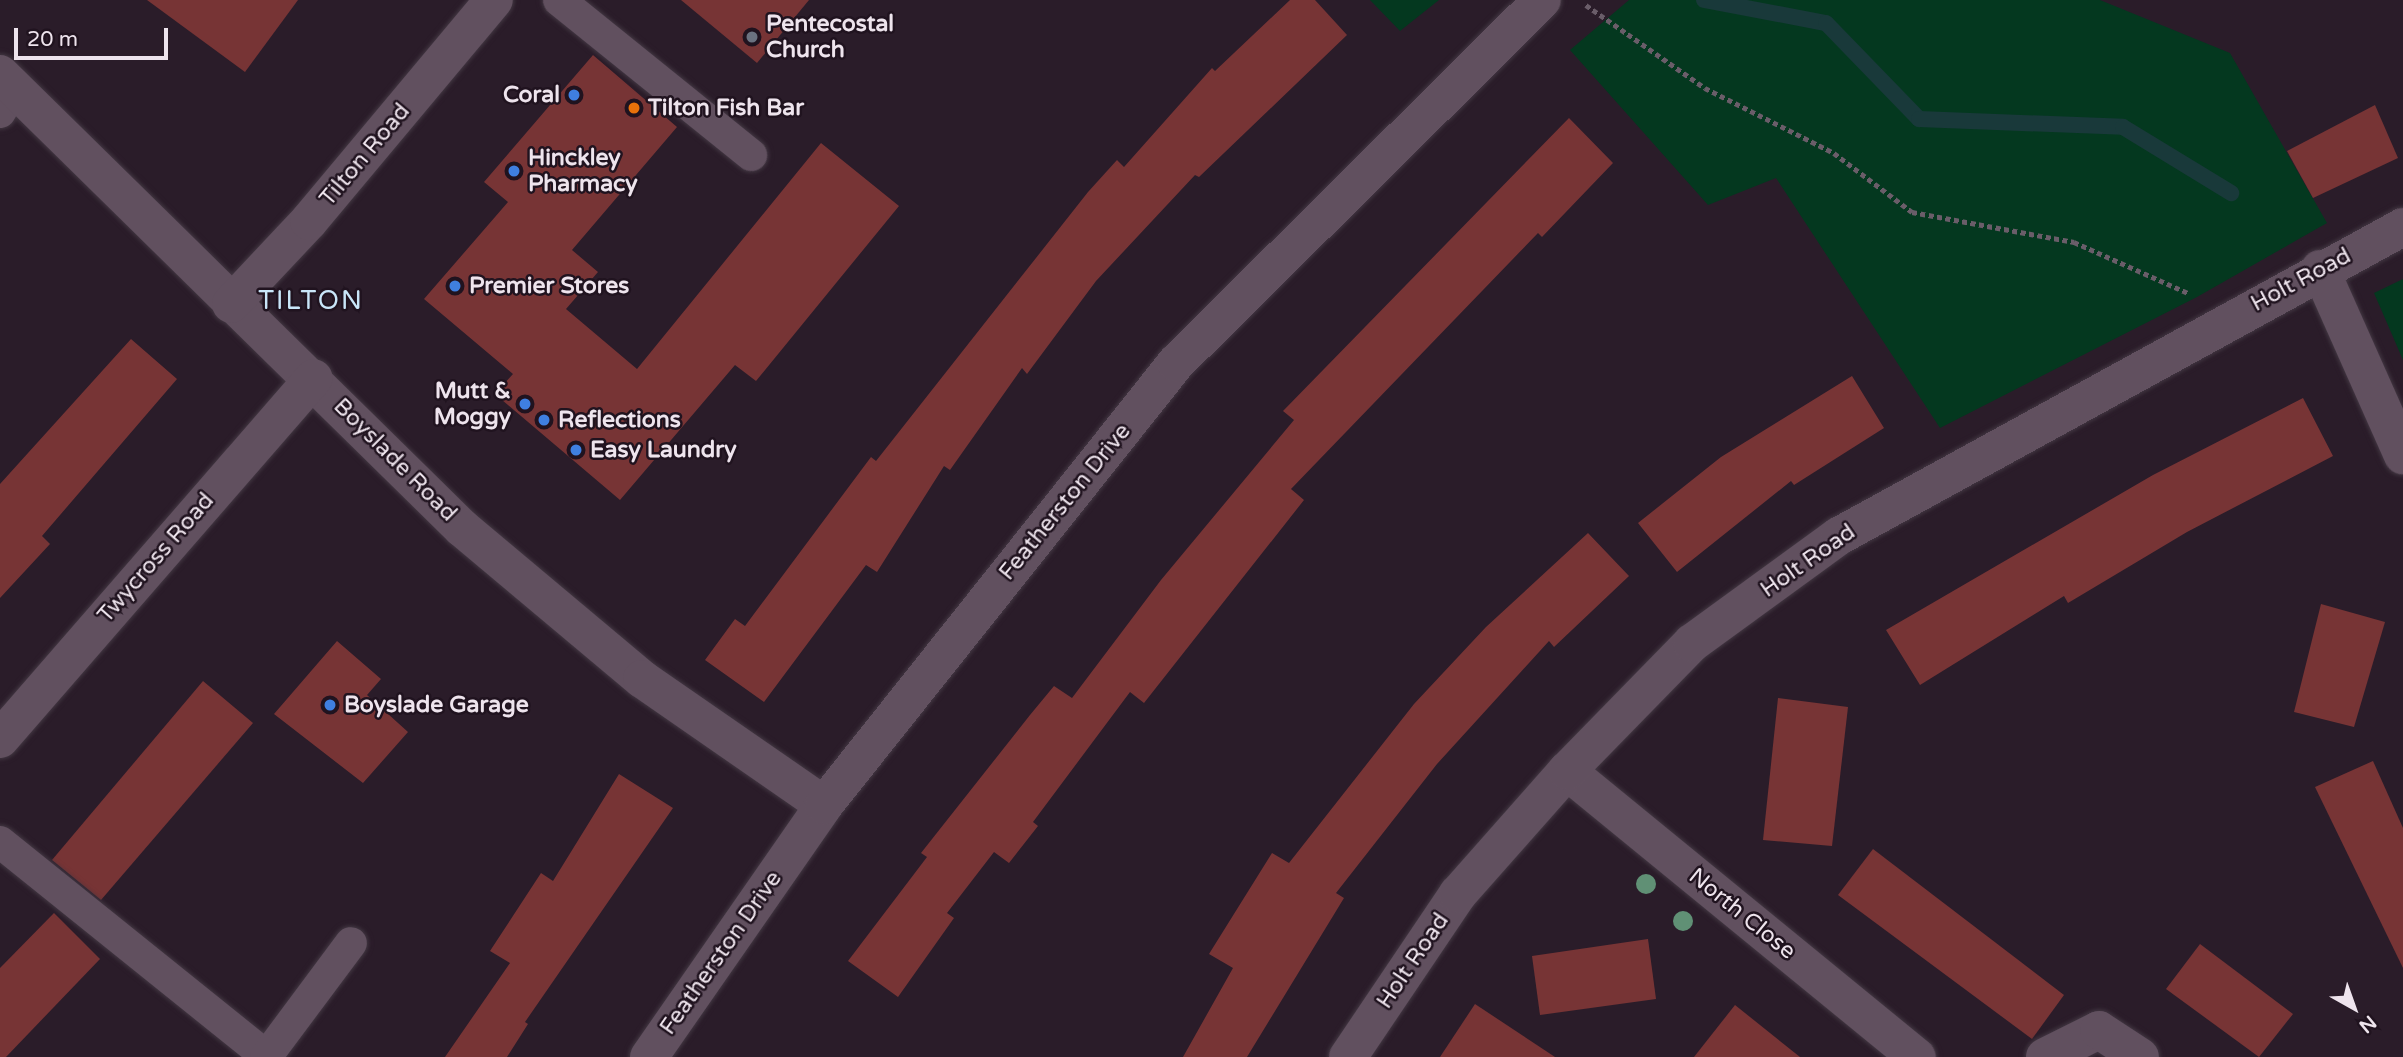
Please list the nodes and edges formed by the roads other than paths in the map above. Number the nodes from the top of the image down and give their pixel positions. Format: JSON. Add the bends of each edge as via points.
{"nodes":[{"id":1,"x":494,"y":0,"type":"edge"},
{"id":2,"x":559,"y":0,"type":"edge"},
{"id":3,"x":1542,"y":0,"type":"edge"},
{"id":4,"x":5,"y":92,"type":"edge"},
{"id":5,"x":751,"y":155,"type":"dead end"},
{"id":6,"x":2403,"y":227,"type":"edge"},
{"id":7,"x":2320,"y":269,"type":"junction"},
{"id":8,"x":231,"y":304,"type":"junction"},
{"id":9,"x":314,"y":378,"type":"junction"},
{"id":10,"x":2403,"y":455,"type":"edge"},
{"id":11,"x":0,"y":739,"type":"edge"},
{"id":12,"x":1567,"y":771,"type":"junction"},
{"id":13,"x":824,"y":805,"type":"junction"},
{"id":14,"x":0,"y":842,"type":"edge"},
{"id":15,"x":352,"y":943,"type":"dead end"},
{"id":16,"x":266,"y":1057,"type":"edge"},
{"id":17,"x":649,"y":1057,"type":"edge"},
{"id":18,"x":1348,"y":1057,"type":"edge"},
{"id":19,"x":1917,"y":1057,"type":"edge"},
{"id":20,"x":2045,"y":1057,"type":"edge"},
{"id":21,"x":2140,"y":1057,"type":"edge"}],
"edges":[{"from":1,"to":8,"type":"street","name":"Tilton Road","via":[[309,221]]},
{"from":2,"to":5,"type":"lane"},
{"from":3,"to":13,"type":"street","name":"Featherston Drive","via":[[1176,363]]},
{"from":4,"to":8,"type":"street","name":"Boyslade Road"},
{"from":6,"to":7,"type":"street","name":"Holt Road"},
{"from":7,"to":10,"type":"street"},
{"from":7,"to":12,"type":"street","name":"Holt Road","via":[[1839,536],[1692,643]]},
{"from":8,"to":9,"type":"street","name":"Boyslade Road"},
{"from":9,"to":11,"type":"street","name":"Twycross Road"},
{"from":9,"to":13,"type":"street","name":"Boyslade Road","via":[[462,528],[642,679]]},
{"from":12,"to":18,"type":"street","name":"Holt Road","via":[[1458,894]]},
{"from":12,"to":19,"type":"street","name":"North Close"},
{"from":13,"to":17,"type":"street","name":"Featherston Drive"},
{"from":14,"to":16,"type":"lane"},
{"from":15,"to":16,"type":"lane"},
{"from":20,"to":21,"type":"street","via":[[2099,1030]]}]}
